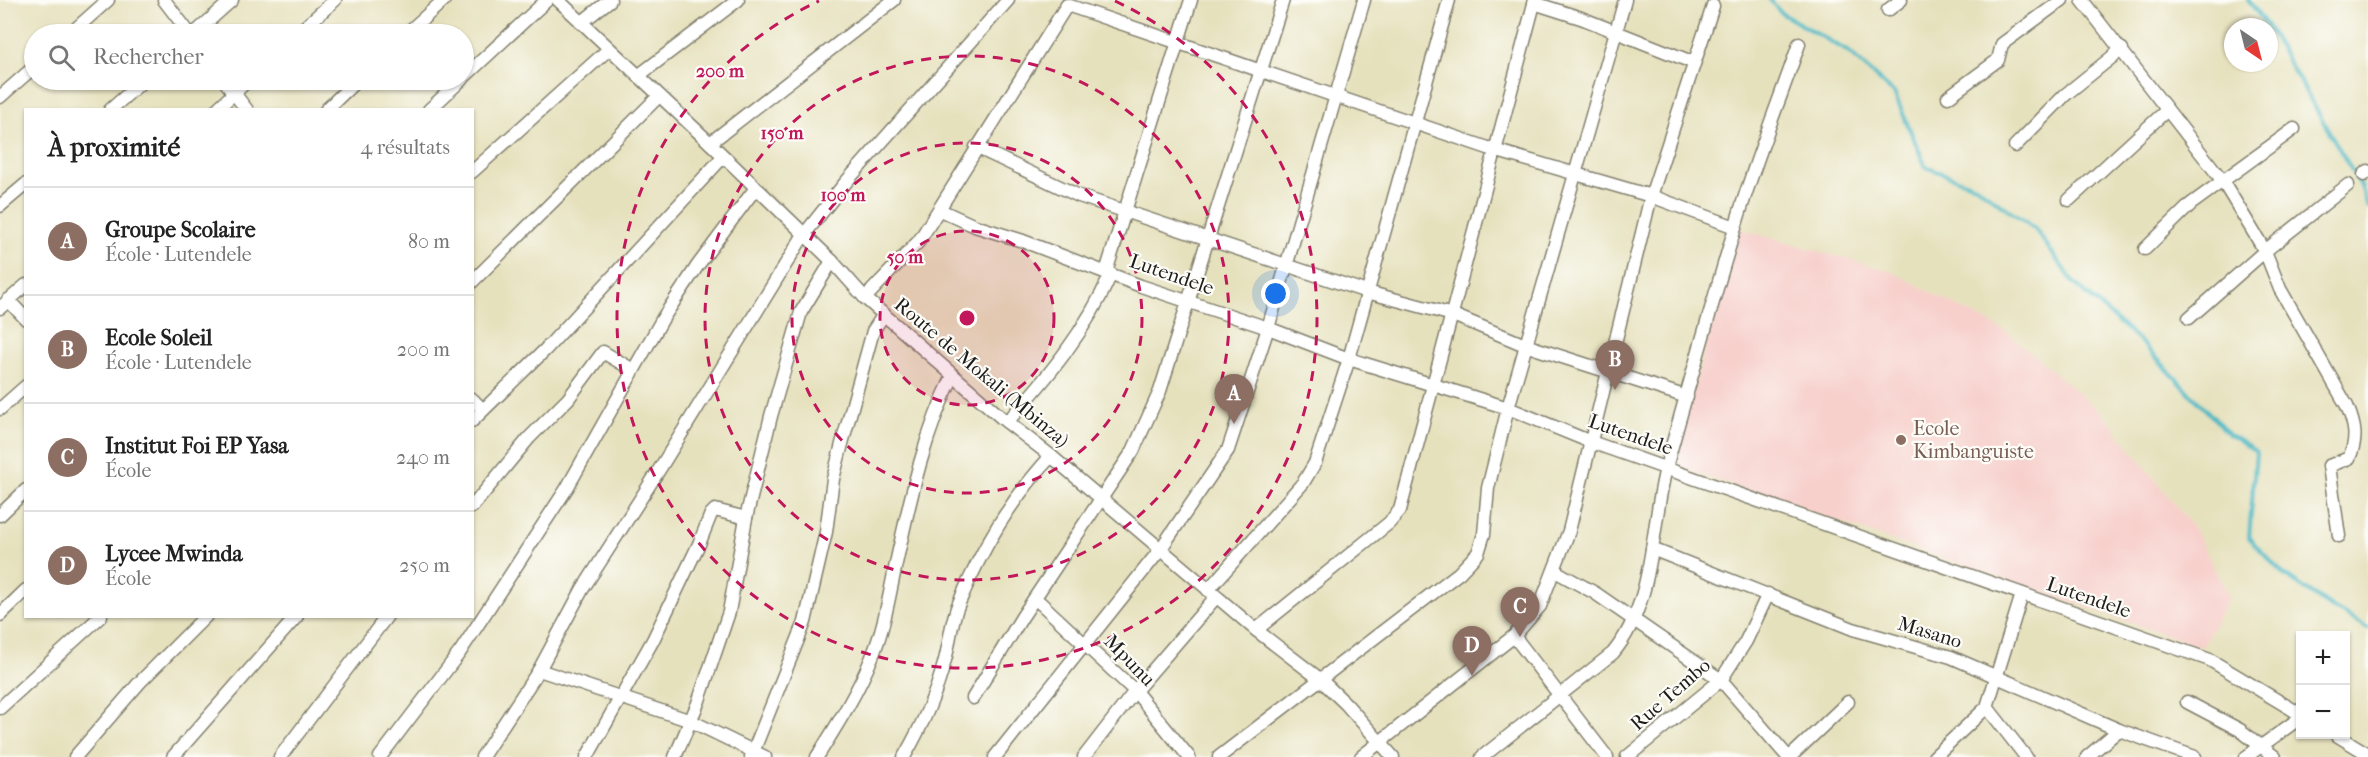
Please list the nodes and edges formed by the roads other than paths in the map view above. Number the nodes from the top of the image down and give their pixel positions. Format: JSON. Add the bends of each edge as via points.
{"nodes":[{"id":1,"x":108,"y":0,"type":"edge"},
{"id":2,"x":164,"y":0,"type":"edge"},
{"id":3,"x":232,"y":0,"type":"edge"},
{"id":4,"x":335,"y":0,"type":"edge"},
{"id":5,"x":444,"y":0,"type":"edge"},
{"id":6,"x":547,"y":0,"type":"edge"},
{"id":7,"x":558,"y":0,"type":"edge"},
{"id":8,"x":610,"y":0,"type":"edge"},
{"id":9,"x":738,"y":0,"type":"edge"},
{"id":10,"x":894,"y":0,"type":"edge"},
{"id":11,"x":1008,"y":0,"type":"edge"},
{"id":12,"x":1191,"y":0,"type":"edge"},
{"id":13,"x":1283,"y":0,"type":"edge"},
{"id":14,"x":1364,"y":0,"type":"edge"},
{"id":15,"x":1449,"y":0,"type":"edge"},
{"id":16,"x":1625,"y":0,"type":"edge"},
{"id":17,"x":1901,"y":0,"type":"edge"},
{"id":18,"x":2062,"y":0,"type":"edge"},
{"id":19,"x":2082,"y":0,"type":"edge"},
{"id":20,"x":1062,"y":2,"type":"edge"},
{"id":21,"x":1534,"y":2,"type":"edge"},
{"id":22,"x":1713,"y":6,"type":"dead end"},
{"id":23,"x":1888,"y":10,"type":"dead end"},
{"id":24,"x":581,"y":23,"type":"junction"},
{"id":25,"x":81,"y":24,"type":"edge"},
{"id":26,"x":184,"y":24,"type":"edge"},
{"id":27,"x":204,"y":24,"type":"edge"},
{"id":28,"x":308,"y":24,"type":"edge"},
{"id":29,"x":416,"y":24,"type":"edge"},
{"id":30,"x":1616,"y":33,"type":"junction"},
{"id":31,"x":1179,"y":42,"type":"junction"},
{"id":32,"x":1799,"y":44,"type":"dead end"},
{"id":33,"x":2122,"y":49,"type":"junction"},
{"id":34,"x":609,"y":50,"type":"junction"},
{"id":35,"x":1692,"y":62,"type":"junction"},
{"id":36,"x":474,"y":67,"type":"edge"},
{"id":37,"x":1261,"y":72,"type":"junction"},
{"id":38,"x":24,"y":76,"type":"edge"},
{"id":39,"x":638,"y":76,"type":"junction"},
{"id":40,"x":133,"y":90,"type":"edge"},
{"id":41,"x":232,"y":90,"type":"edge"},
{"id":42,"x":237,"y":90,"type":"edge"},
{"id":43,"x":347,"y":90,"type":"edge"},
{"id":44,"x":450,"y":90,"type":"edge"},
{"id":45,"x":234,"y":93,"type":"junction"},
{"id":46,"x":659,"y":96,"type":"junction"},
{"id":47,"x":0,"y":97,"type":"edge"},
{"id":48,"x":1336,"y":97,"type":"junction"},
{"id":49,"x":1948,"y":97,"type":"dead end"},
{"id":50,"x":112,"y":108,"type":"edge"},
{"id":51,"x":218,"y":108,"type":"edge"},
{"id":52,"x":245,"y":108,"type":"edge"},
{"id":53,"x":328,"y":108,"type":"edge"},
{"id":54,"x":431,"y":108,"type":"edge"},
{"id":55,"x":2167,"y":110,"type":"junction"},
{"id":56,"x":1414,"y":121,"type":"junction"},
{"id":57,"x":2294,"y":129,"type":"dead end"},
{"id":58,"x":710,"y":143,"type":"junction"},
{"id":59,"x":2015,"y":146,"type":"dead end"},
{"id":60,"x":976,"y":147,"type":"junction"},
{"id":61,"x":1494,"y":150,"type":"junction"},
{"id":62,"x":723,"y":158,"type":"junction"},
{"id":63,"x":474,"y":170,"type":"edge"},
{"id":64,"x":1574,"y":171,"type":"junction"},
{"id":65,"x":2222,"y":180,"type":"junction"},
{"id":66,"x":2348,"y":185,"type":"dead end"},
{"id":67,"x":24,"y":186,"type":"edge"},
{"id":68,"x":755,"y":189,"type":"junction"},
{"id":69,"x":1651,"y":196,"type":"junction"},
{"id":70,"x":2069,"y":200,"type":"dead end"},
{"id":71,"x":0,"y":206,"type":"edge"},
{"id":72,"x":940,"y":210,"type":"junction"},
{"id":73,"x":1126,"y":212,"type":"junction"},
{"id":74,"x":1735,"y":227,"type":"junction"},
{"id":75,"x":803,"y":236,"type":"junction"},
{"id":76,"x":1207,"y":239,"type":"junction"},
{"id":77,"x":2145,"y":249,"type":"dead end"},
{"id":78,"x":2265,"y":251,"type":"junction"},
{"id":79,"x":832,"y":261,"type":"junction"},
{"id":80,"x":1287,"y":265,"type":"junction"},
{"id":81,"x":1109,"y":273,"type":"junction"},
{"id":82,"x":474,"y":280,"type":"edge"},
{"id":83,"x":24,"y":287,"type":"edge"},
{"id":84,"x":1367,"y":292,"type":"junction"},
{"id":85,"x":866,"y":297,"type":"junction"},
{"id":86,"x":1188,"y":300,"type":"junction"},
{"id":87,"x":4,"y":304,"type":"edge"},
{"id":88,"x":884,"y":314,"type":"junction"},
{"id":89,"x":1453,"y":315,"type":"junction"},
{"id":90,"x":24,"y":318,"type":"edge"},
{"id":91,"x":2189,"y":318,"type":"dead end"},
{"id":92,"x":1268,"y":328,"type":"junction"},
{"id":93,"x":1525,"y":345,"type":"junction"},
{"id":94,"x":1349,"y":359,"type":"junction"},
{"id":95,"x":633,"y":370,"type":"junction"},
{"id":96,"x":1608,"y":372,"type":"junction"},
{"id":97,"x":953,"y":376,"type":"junction"},
{"id":98,"x":1435,"y":387,"type":"junction"},
{"id":99,"x":24,"y":388,"type":"edge"},
{"id":100,"x":1687,"y":397,"type":"junction"},
{"id":101,"x":474,"y":401,"type":"edge"},
{"id":102,"x":1508,"y":408,"type":"junction"},
{"id":103,"x":0,"y":409,"type":"edge"},
{"id":104,"x":483,"y":410,"type":"junction"},
{"id":105,"x":474,"y":419,"type":"edge"},
{"id":106,"x":1007,"y":422,"type":"junction"},
{"id":107,"x":1591,"y":442,"type":"junction"},
{"id":108,"x":1051,"y":456,"type":"junction"},
{"id":109,"x":1666,"y":467,"type":"junction"},
{"id":110,"x":24,"y":492,"type":"edge"},
{"id":111,"x":1101,"y":500,"type":"junction"},
{"id":112,"x":474,"y":505,"type":"edge"},
{"id":113,"x":0,"y":514,"type":"edge"},
{"id":114,"x":746,"y":518,"type":"junction"},
{"id":115,"x":2339,"y":536,"type":"dead end"},
{"id":116,"x":1652,"y":549,"type":"junction"},
{"id":117,"x":1160,"y":550,"type":"junction"},
{"id":118,"x":1555,"y":571,"type":"junction"},
{"id":119,"x":24,"y":592,"type":"edge"},
{"id":120,"x":1212,"y":594,"type":"junction"},
{"id":121,"x":1767,"y":594,"type":"junction"},
{"id":122,"x":2022,"y":594,"type":"junction"},
{"id":123,"x":1035,"y":598,"type":"junction"},
{"id":124,"x":0,"y":615,"type":"edge"},
{"id":125,"x":98,"y":618,"type":"edge"},
{"id":126,"x":204,"y":618,"type":"edge"},
{"id":127,"x":295,"y":618,"type":"edge"},
{"id":128,"x":385,"y":618,"type":"edge"},
{"id":129,"x":1635,"y":620,"type":"junction"},
{"id":130,"x":1256,"y":630,"type":"junction"},
{"id":131,"x":1514,"y":636,"type":"junction"},
{"id":132,"x":1086,"y":643,"type":"junction"},
{"id":133,"x":538,"y":670,"type":"junction"},
{"id":134,"x":1998,"y":676,"type":"junction"},
{"id":135,"x":1321,"y":680,"type":"junction"},
{"id":136,"x":1721,"y":680,"type":"junction"},
{"id":137,"x":1135,"y":691,"type":"junction"},
{"id":138,"x":1561,"y":697,"type":"junction"},
{"id":139,"x":973,"y":698,"type":"dead end"},
{"id":140,"x":620,"y":699,"type":"junction"},
{"id":141,"x":1848,"y":702,"type":"dead end"},
{"id":142,"x":2187,"y":702,"type":"dead end"},
{"id":143,"x":1988,"y":707,"type":"junction"},
{"id":144,"x":0,"y":708,"type":"edge"},
{"id":145,"x":2296,"y":713,"type":"edge"},
{"id":146,"x":2296,"y":720,"type":"edge"},
{"id":147,"x":691,"y":721,"type":"junction"},
{"id":148,"x":2119,"y":730,"type":"junction"},
{"id":149,"x":2342,"y":739,"type":"edge"},
{"id":150,"x":1381,"y":742,"type":"junction"},
{"id":151,"x":2262,"y":746,"type":"junction"},
{"id":152,"x":2368,"y":754,"type":"edge"},
{"id":153,"x":757,"y":755,"type":"edge"},
{"id":154,"x":75,"y":757,"type":"edge"},
{"id":155,"x":173,"y":757,"type":"edge"},
{"id":156,"x":280,"y":757,"type":"edge"},
{"id":157,"x":380,"y":757,"type":"edge"},
{"id":158,"x":482,"y":757,"type":"edge"},
{"id":159,"x":587,"y":757,"type":"edge"},
{"id":160,"x":675,"y":757,"type":"edge"},
{"id":161,"x":818,"y":757,"type":"edge"},
{"id":162,"x":904,"y":757,"type":"edge"},
{"id":163,"x":995,"y":757,"type":"edge"},
{"id":164,"x":1084,"y":757,"type":"edge"},
{"id":165,"x":1189,"y":757,"type":"edge"},
{"id":166,"x":1220,"y":757,"type":"edge"},
{"id":167,"x":1361,"y":757,"type":"edge"},
{"id":168,"x":1394,"y":757,"type":"edge"},
{"id":169,"x":1482,"y":757,"type":"edge"},
{"id":170,"x":1607,"y":757,"type":"edge"},
{"id":171,"x":1627,"y":757,"type":"edge"},
{"id":172,"x":1789,"y":757,"type":"edge"},
{"id":173,"x":1934,"y":757,"type":"edge"},
{"id":174,"x":2026,"y":757,"type":"edge"},
{"id":175,"x":2087,"y":757,"type":"edge"},
{"id":176,"x":2195,"y":757,"type":"edge"},
{"id":177,"x":2246,"y":757,"type":"edge"},
{"id":178,"x":2275,"y":757,"type":"edge"}],
"edges":[{"from":1,"to":25,"type":"street"},
{"from":2,"to":26,"type":"street"},
{"from":3,"to":27,"type":"street"},
{"from":4,"to":28,"type":"street"},
{"from":5,"to":29,"type":"street"},
{"from":6,"to":36,"type":"street"},
{"from":7,"to":24,"type":"street","name":"Route de Mokali (Mbinza)"},
{"from":8,"to":24,"type":"street"},
{"from":9,"to":39,"type":"street"},
{"from":10,"to":58,"type":"street"},
{"from":11,"to":75,"type":"street"},
{"from":12,"to":31,"type":"street"},
{"from":13,"to":37,"type":"street"},
{"from":14,"to":48,"type":"street"},
{"from":15,"to":56,"type":"street"},
{"from":16,"to":30,"type":"street"},
{"from":17,"to":23,"type":"street"},
{"from":18,"to":49,"type":"street","via":[[2002,44],[1998,60]]},
{"from":19,"to":33,"type":"street"},
{"from":20,"to":31,"type":"street"},
{"from":20,"to":60,"type":"street"},
{"from":21,"to":30,"type":"street"},
{"from":21,"to":61,"type":"street"},
{"from":22,"to":35,"type":"street"},
{"from":24,"to":34,"type":"street","name":"Route de Mokali (Mbinza)"},
{"from":30,"to":35,"type":"street"},
{"from":30,"to":64,"type":"street"},
{"from":31,"to":37,"type":"street"},
{"from":31,"to":73,"type":"street"},
{"from":32,"to":74,"type":"street"},
{"from":33,"to":55,"type":"street"},
{"from":33,"to":59,"type":"street","via":[[2065,95]]},
{"from":34,"to":39,"type":"street","name":"Route de Mokali (Mbinza)"},
{"from":34,"to":63,"type":"street"},
{"from":35,"to":69,"type":"street"},
{"from":37,"to":48,"type":"street"},
{"from":37,"to":76,"type":"street"},
{"from":38,"to":47,"type":"street"},
{"from":39,"to":46,"type":"street","name":"Route de Mokali (Mbinza)"},
{"from":40,"to":50,"type":"street"},
{"from":41,"to":45,"type":"street"},
{"from":42,"to":45,"type":"street"},
{"from":43,"to":53,"type":"street"},
{"from":44,"to":54,"type":"street"},
{"from":45,"to":51,"type":"street"},
{"from":45,"to":52,"type":"street"},
{"from":46,"to":58,"type":"street","name":"Route de Mokali (Mbinza)"},
{"from":46,"to":82,"type":"street"},
{"from":48,"to":56,"type":"street"},
{"from":48,"to":80,"type":"street"},
{"from":55,"to":65,"type":"street"},
{"from":55,"to":70,"type":"street"},
{"from":56,"to":61,"type":"street"},
{"from":56,"to":84,"type":"street"},
{"from":57,"to":65,"type":"street"},
{"from":58,"to":62,"type":"street","name":"Route de Mokali (Mbinza)"},
{"from":60,"to":72,"type":"street"},
{"from":60,"to":73,"type":"street","via":[[1079,196]]},
{"from":61,"to":64,"type":"street"},
{"from":61,"to":89,"type":"street"},
{"from":62,"to":68,"type":"street","name":"Route de Mokali (Mbinza)"},
{"from":62,"to":104,"type":"street","via":[[555,340]]},
{"from":64,"to":69,"type":"street"},
{"from":64,"to":93,"type":"street"},
{"from":65,"to":77,"type":"street"},
{"from":65,"to":78,"type":"street"},
{"from":66,"to":78,"type":"street"},
{"from":67,"to":71,"type":"street"},
{"from":68,"to":75,"type":"street","name":"Route de Mokali (Mbinza)"},
{"from":68,"to":95,"type":"street","via":[[698,265]]},
{"from":69,"to":74,"type":"street"},
{"from":69,"to":96,"type":"street"},
{"from":72,"to":81,"type":"street","name":"Lutendele"},
{"from":72,"to":85,"type":"street","via":[[919,241]]},
{"from":73,"to":76,"type":"street"},
{"from":73,"to":81,"type":"street"},
{"from":74,"to":100,"type":"street"},
{"from":75,"to":79,"type":"street","name":"Route de Mokali (Mbinza)"},
{"from":75,"to":133,"type":"street","via":[[582,590]]},
{"from":76,"to":80,"type":"street"},
{"from":76,"to":86,"type":"street"},
{"from":78,"to":91,"type":"street"},
{"from":78,"to":115,"type":"street","via":[[2280,289],[2353,421],[2356,438],[2349,458],[2329,466]]},
{"from":79,"to":85,"type":"street","name":"Route de Mokali (Mbinza)"},
{"from":79,"to":114,"type":"street","via":[[801,312]]},
{"from":80,"to":84,"type":"street"},
{"from":80,"to":92,"type":"street"},
{"from":81,"to":86,"type":"street","name":"Lutendele"},
{"from":81,"to":106,"type":"street","via":[[1095,310],[1075,341]]},
{"from":83,"to":87,"type":"street"},
{"from":84,"to":89,"type":"street"},
{"from":84,"to":94,"type":"street"},
{"from":85,"to":88,"type":"street","name":"Route de Mokali (Mbinza)"},
{"from":86,"to":92,"type":"street","name":"Lutendele"},
{"from":86,"to":111,"type":"street","via":[[1160,391],[1133,451]]},
{"from":87,"to":90,"type":"street"},
{"from":88,"to":97,"type":"street","name":"Route de Mokali (Mbinza)"},
{"from":88,"to":153,"type":"street","via":[[873,331],[843,440],[805,622]]},
{"from":89,"to":93,"type":"street"},
{"from":89,"to":98,"type":"street"},
{"from":92,"to":94,"type":"street","name":"Lutendele"},
{"from":92,"to":117,"type":"street","via":[[1228,450]]},
{"from":93,"to":96,"type":"street"},
{"from":93,"to":102,"type":"street"},
{"from":94,"to":98,"type":"street","name":"Lutendele"},
{"from":94,"to":120,"type":"street","via":[[1315,463]]},
{"from":95,"to":112,"type":"street","via":[[603,352],[568,399]]},
{"from":95,"to":157,"type":"street","via":[[567,488],[430,694]]},
{"from":96,"to":100,"type":"street"},
{"from":96,"to":107,"type":"street"},
{"from":97,"to":106,"type":"street","name":"Route de Mokali (Mbinza)"},
{"from":97,"to":161,"type":"street","via":[[915,475],[872,657]]},
{"from":98,"to":102,"type":"street","name":"Lutendele"},
{"from":98,"to":130,"type":"street","via":[[1400,510]]},
{"from":99,"to":103,"type":"street"},
{"from":100,"to":109,"type":"street"},
{"from":101,"to":104,"type":"street"},
{"from":102,"to":107,"type":"street","name":"Lutendele"},
{"from":102,"to":135,"type":"street","via":[[1488,488],[1484,534],[1478,553],[1459,573]]},
{"from":104,"to":105,"type":"street"},
{"from":106,"to":108,"type":"street","name":"Route de Mokali (Mbinza)"},
{"from":107,"to":109,"type":"street","name":"Lutendele"},
{"from":107,"to":118,"type":"street"},
{"from":108,"to":111,"type":"street","name":"Route de Mokali (Mbinza)"},
{"from":108,"to":162,"type":"street","via":[[1020,489],[959,602],[934,694]]},
{"from":109,"to":116,"type":"street"},
{"from":109,"to":122,"type":"street","name":"Lutendele"},
{"from":110,"to":113,"type":"street"},
{"from":111,"to":117,"type":"street","name":"Route de Mokali (Mbinza)"},
{"from":111,"to":123,"type":"street"},
{"from":114,"to":140,"type":"street","via":[[715,510],[711,514],[657,631]]},
{"from":114,"to":147,"type":"street","via":[[729,612]]},
{"from":116,"to":121,"type":"street","name":"Masano"},
{"from":116,"to":129,"type":"street"},
{"from":117,"to":120,"type":"street","name":"Route de Mokali (Mbinza)"},
{"from":117,"to":132,"type":"street"},
{"from":118,"to":129,"type":"street"},
{"from":118,"to":131,"type":"street","via":[[1540,606]]},
{"from":119,"to":124,"type":"street"},
{"from":120,"to":130,"type":"street","name":"Route de Mokali (Mbinza)"},
{"from":120,"to":137,"type":"street"},
{"from":121,"to":134,"type":"street","name":"Masano","via":[[1853,628],[1951,657]]},
{"from":121,"to":136,"type":"street","name":"Rue Tembo","via":[[1746,641]]},
{"from":122,"to":134,"type":"street"},
{"from":122,"to":145,"type":"street","name":"Lutendele","via":[[2210,660]]},
{"from":123,"to":132,"type":"street","name":"Mpunu"},
{"from":123,"to":139,"type":"street"},
{"from":125,"to":144,"type":"street"},
{"from":126,"to":154,"type":"street","via":[[140,682]]},
{"from":127,"to":155,"type":"street"},
{"from":128,"to":156,"type":"street"},
{"from":129,"to":136,"type":"street"},
{"from":129,"to":138,"type":"street","via":[[1613,653]]},
{"from":130,"to":135,"type":"street","name":"Route de Mokali (Mbinza)"},
{"from":131,"to":138,"type":"street"},
{"from":131,"to":150,"type":"street"},
{"from":132,"to":137,"type":"street","name":"Mpunu"},
{"from":132,"to":163,"type":"street"},
{"from":133,"to":140,"type":"street"},
{"from":133,"to":158,"type":"street"},
{"from":134,"to":143,"type":"street"},
{"from":134,"to":148,"type":"street","name":"Masano"},
{"from":135,"to":150,"type":"street","name":"Route de Mokali (Mbinza)"},
{"from":135,"to":166,"type":"street"},
{"from":136,"to":171,"type":"street","name":"Rue Tembo"},
{"from":136,"to":172,"type":"street"},
{"from":137,"to":164,"type":"street"},
{"from":137,"to":165,"type":"street","name":"Mpunu"},
{"from":138,"to":169,"type":"street"},
{"from":138,"to":170,"type":"street"},
{"from":140,"to":147,"type":"street"},
{"from":140,"to":159,"type":"street"},
{"from":141,"to":172,"type":"street"},
{"from":142,"to":151,"type":"street"},
{"from":143,"to":173,"type":"street"},
{"from":143,"to":174,"type":"street"},
{"from":146,"to":151,"type":"street"},
{"from":147,"to":153,"type":"street"},
{"from":147,"to":160,"type":"street"},
{"from":148,"to":175,"type":"street"},
{"from":148,"to":176,"type":"street","name":"Masano"},
{"from":149,"to":152,"type":"street"},
{"from":150,"to":167,"type":"street"},
{"from":150,"to":168,"type":"street","name":"Route de Mokali (Mbinza)"},
{"from":151,"to":177,"type":"street"},
{"from":151,"to":178,"type":"street"}]}
